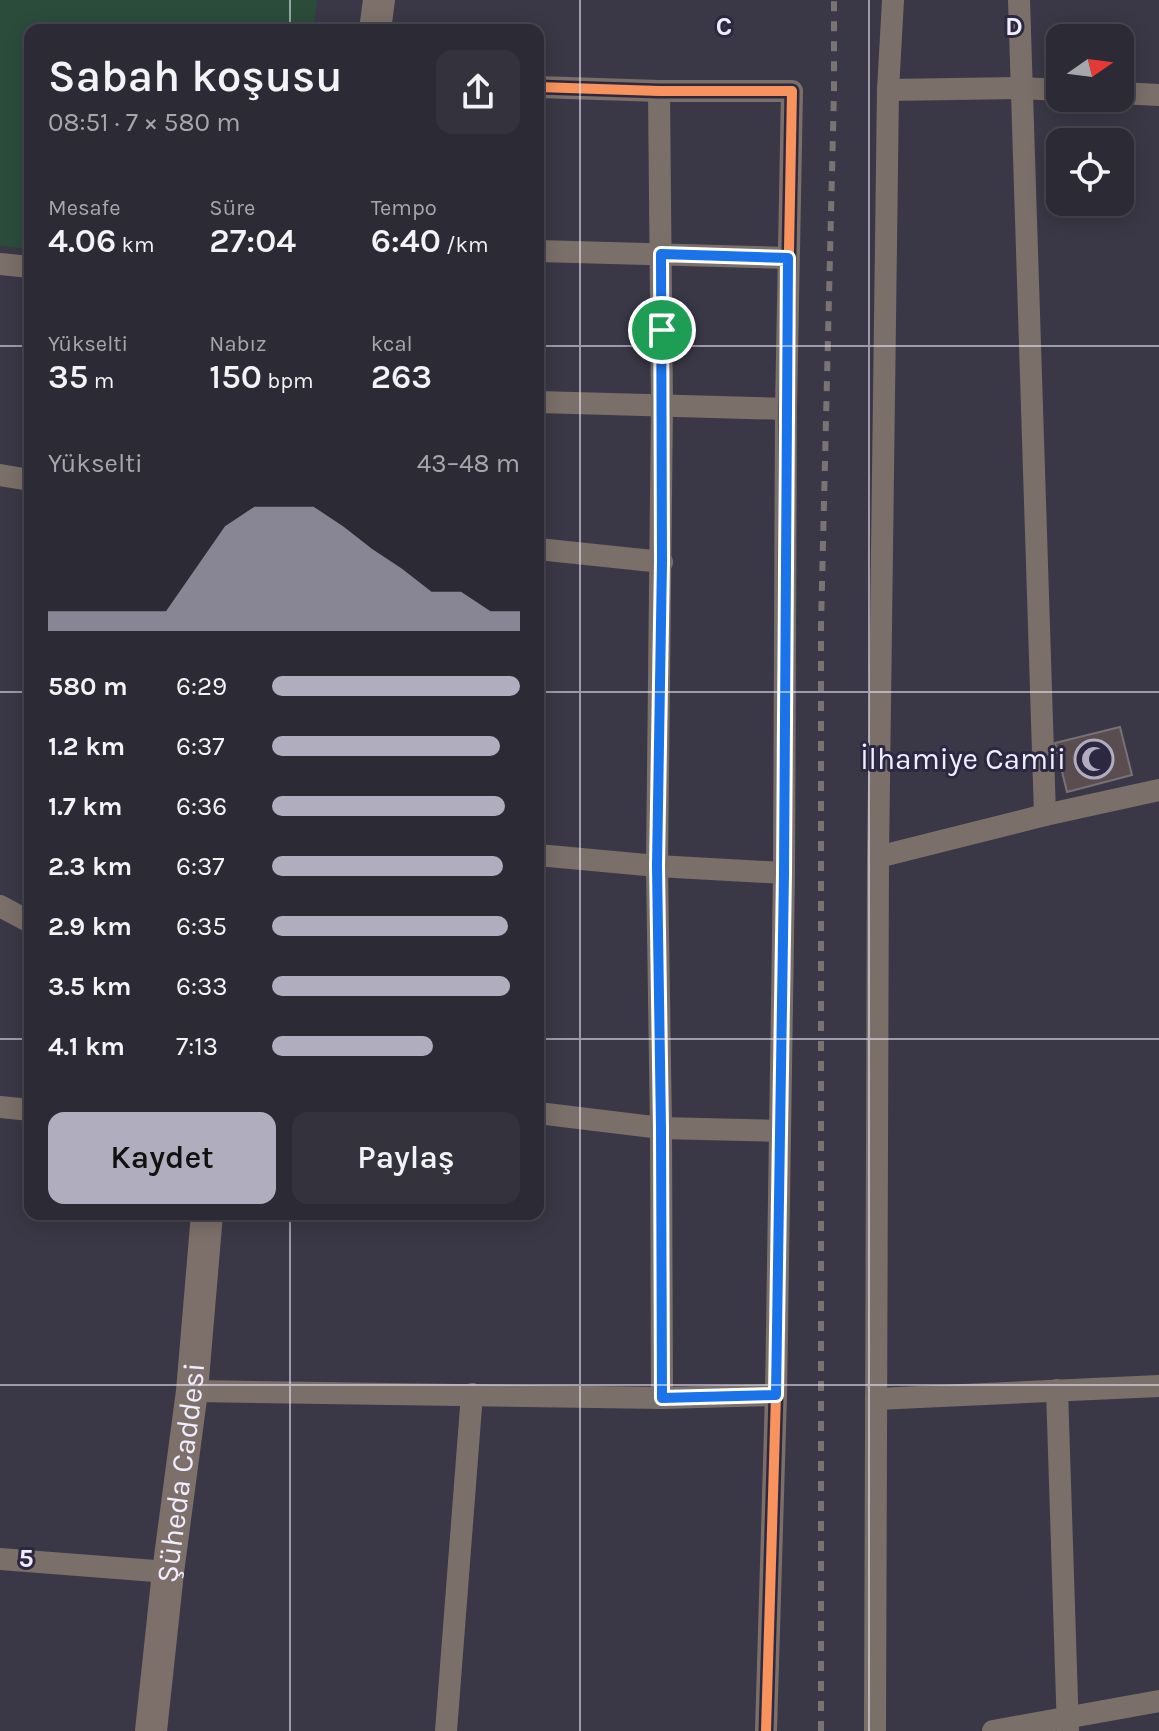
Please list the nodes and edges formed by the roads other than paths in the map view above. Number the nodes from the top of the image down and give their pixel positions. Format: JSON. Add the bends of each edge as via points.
{"nodes":[{"id":1,"x":379,"y":0,"type":"edge"},
{"id":2,"x":893,"y":0,"type":"edge"},
{"id":3,"x":1019,"y":0,"type":"edge"},
{"id":4,"x":376,"y":24,"type":"edge"},
{"id":5,"x":544,"y":87,"type":"edge"},
{"id":6,"x":1020,"y":88,"type":"junction"},
{"id":7,"x":1046,"y":89,"type":"edge"},
{"id":8,"x":888,"y":90,"type":"junction"},
{"id":9,"x":659,"y":91,"type":"junction"},
{"id":10,"x":1134,"y":94,"type":"edge"},
{"id":11,"x":1159,"y":95,"type":"edge"},
{"id":12,"x":544,"y":251,"type":"edge"},
{"id":13,"x":661,"y":254,"type":"junction"},
{"id":14,"x":788,"y":258,"type":"junction"},
{"id":15,"x":0,"y":264,"type":"edge"},
{"id":16,"x":24,"y":266,"type":"edge"},
{"id":17,"x":544,"y":402,"type":"edge"},
{"id":18,"x":662,"y":406,"type":"junction"},
{"id":19,"x":786,"y":409,"type":"junction"},
{"id":20,"x":0,"y":475,"type":"edge"},
{"id":21,"x":24,"y":479,"type":"edge"},
{"id":22,"x":544,"y":550,"type":"edge"},
{"id":23,"x":662,"y":562,"type":"junction"},
{"id":24,"x":1159,"y":790,"type":"edge"},
{"id":25,"x":1045,"y":815,"type":"junction"},
{"id":26,"x":544,"y":856,"type":"edge"},
{"id":27,"x":878,"y":857,"type":"junction"},
{"id":28,"x":657,"y":866,"type":"junction"},
{"id":29,"x":784,"y":873,"type":"junction"},
{"id":30,"x":0,"y":906,"type":"edge"},
{"id":31,"x":24,"y":919,"type":"edge"},
{"id":32,"x":0,"y":1107,"type":"edge"},
{"id":33,"x":24,"y":1109,"type":"edge"},
{"id":34,"x":544,"y":1114,"type":"edge"},
{"id":35,"x":661,"y":1128,"type":"junction"},
{"id":36,"x":780,"y":1131,"type":"junction"},
{"id":37,"x":206,"y":1220,"type":"edge"},
{"id":38,"x":1159,"y":1386,"type":"edge"},
{"id":39,"x":1057,"y":1390,"type":"junction"},
{"id":40,"x":192,"y":1391,"type":"junction"},
{"id":41,"x":472,"y":1394,"type":"junction"},
{"id":42,"x":776,"y":1395,"type":"junction"},
{"id":43,"x":662,"y":1398,"type":"junction"},
{"id":44,"x":876,"y":1399,"type":"junction"},
{"id":45,"x":0,"y":1559,"type":"edge"},
{"id":46,"x":168,"y":1572,"type":"junction"},
{"id":47,"x":1159,"y":1701,"type":"edge"},
{"id":48,"x":1067,"y":1724,"type":"edge"},
{"id":49,"x":151,"y":1731,"type":"edge"},
{"id":50,"x":446,"y":1731,"type":"edge"},
{"id":51,"x":766,"y":1731,"type":"edge"},
{"id":52,"x":875,"y":1731,"type":"edge"},
{"id":53,"x":993,"y":1731,"type":"edge"}],
"edges":[{"from":1,"to":4,"type":"main road"},
{"from":2,"to":8,"type":"street"},
{"from":3,"to":6,"type":"street"},
{"from":5,"to":9,"type":"street"},
{"from":6,"to":7,"type":"street"},
{"from":6,"to":8,"type":"street"},
{"from":6,"to":25,"type":"street"},
{"from":8,"to":27,"type":"street"},
{"from":9,"to":13,"type":"street"},
{"from":9,"to":14,"type":"street","via":[[792,91]]},
{"from":10,"to":11,"type":"street"},
{"from":12,"to":13,"type":"street"},
{"from":13,"to":14,"type":"street"},
{"from":13,"to":18,"type":"street"},
{"from":14,"to":19,"type":"street"},
{"from":15,"to":16,"type":"street"},
{"from":17,"to":18,"type":"street"},
{"from":18,"to":19,"type":"street"},
{"from":18,"to":23,"type":"street"},
{"from":19,"to":29,"type":"street"},
{"from":20,"to":21,"type":"street"},
{"from":22,"to":23,"type":"street"},
{"from":23,"to":28,"type":"street"},
{"from":24,"to":25,"type":"street"},
{"from":25,"to":27,"type":"street"},
{"from":26,"to":28,"type":"street"},
{"from":27,"to":44,"type":"street"},
{"from":28,"to":29,"type":"street"},
{"from":28,"to":35,"type":"street"},
{"from":29,"to":36,"type":"street"},
{"from":30,"to":31,"type":"street"},
{"from":32,"to":33,"type":"street"},
{"from":34,"to":35,"type":"street"},
{"from":35,"to":36,"type":"street"},
{"from":35,"to":43,"type":"street"},
{"from":36,"to":42,"type":"street"},
{"from":37,"to":40,"type":"main road","name":"Şüheda Caddesi"},
{"from":38,"to":39,"type":"street"},
{"from":39,"to":44,"type":"street"},
{"from":39,"to":48,"type":"street"},
{"from":40,"to":41,"type":"street"},
{"from":40,"to":46,"type":"main road","name":"Şüheda Caddesi"},
{"from":41,"to":43,"type":"street"},
{"from":41,"to":50,"type":"street"},
{"from":42,"to":43,"type":"street"},
{"from":42,"to":51,"type":"street"},
{"from":44,"to":52,"type":"street"},
{"from":45,"to":46,"type":"street"},
{"from":46,"to":49,"type":"main road","name":"Şüheda Caddesi"},
{"from":47,"to":48,"type":"street"},
{"from":48,"to":53,"type":"street"}]}
